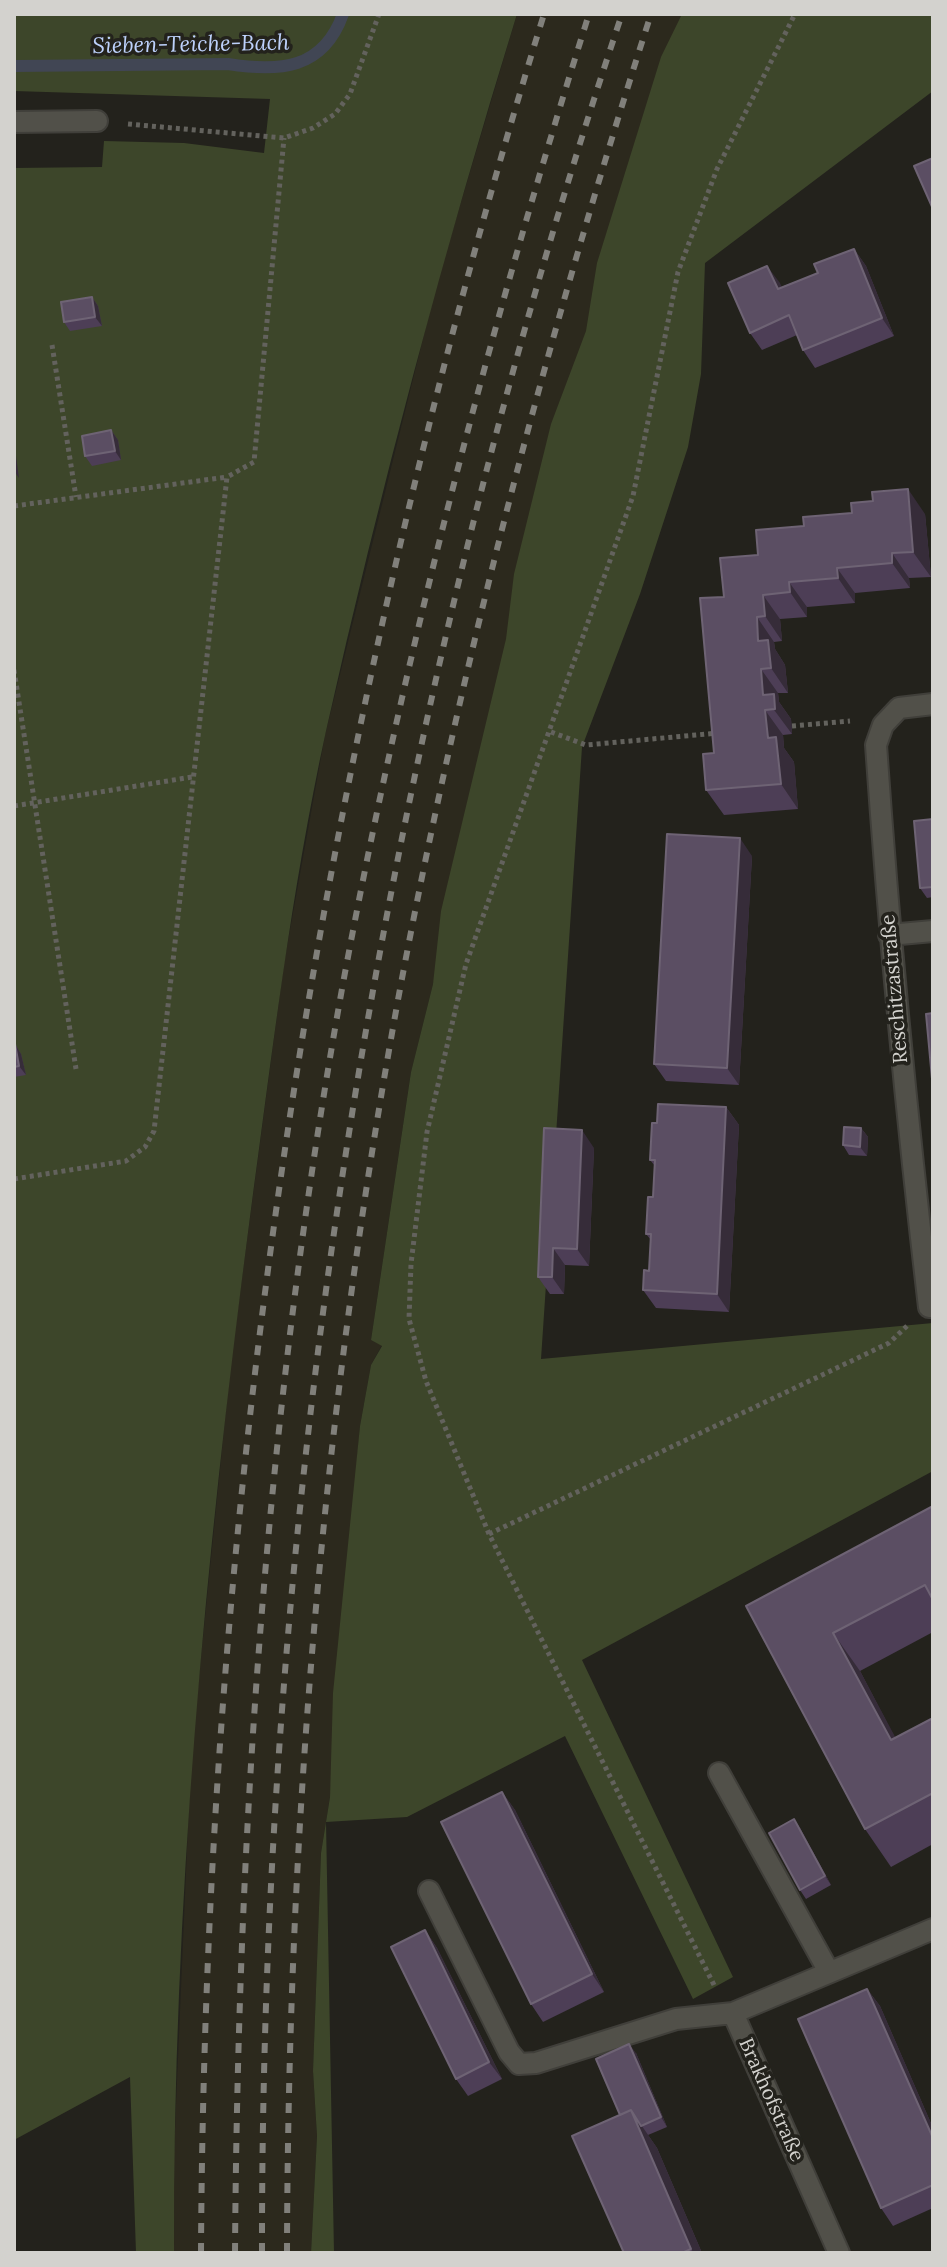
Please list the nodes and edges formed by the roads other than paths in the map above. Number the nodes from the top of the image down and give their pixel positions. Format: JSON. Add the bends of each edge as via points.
{"nodes":[{"id":1,"x":97,"y":121,"type":"road end"},
{"id":2,"x":19,"y":128,"type":"edge"},
{"id":3,"x":933,"y":704,"type":"edge"},
{"id":4,"x":933,"y":931,"type":"edge"},
{"id":5,"x":889,"y":935,"type":"junction"},
{"id":6,"x":931,"y":1306,"type":"edge"},
{"id":7,"x":719,"y":1773,"type":"dead end"},
{"id":8,"x":429,"y":1891,"type":"dead end"},
{"id":9,"x":933,"y":1929,"type":"edge"},
{"id":10,"x":829,"y":1972,"type":"junction"},
{"id":11,"x":733,"y":2013,"type":"junction"},
{"id":12,"x":839,"y":2253,"type":"edge"}],
"edges":[{"from":1,"to":2,"type":"street"},
{"from":3,"to":5,"type":"street","name":"Reschitzastraße","via":[[899,708],[883,725],[876,745]]},
{"from":4,"to":5,"type":"street"},
{"from":5,"to":6,"type":"street","name":"Reschitzastraße"},
{"from":7,"to":10,"type":"street"},
{"from":8,"to":11,"type":"street","via":[[519,2064],[676,2019]]},
{"from":9,"to":10,"type":"street","name":"Brakhofstraße"},
{"from":10,"to":11,"type":"street","name":"Brakhofstraße"},
{"from":11,"to":12,"type":"street","name":"Brakhofstraße"}]}
